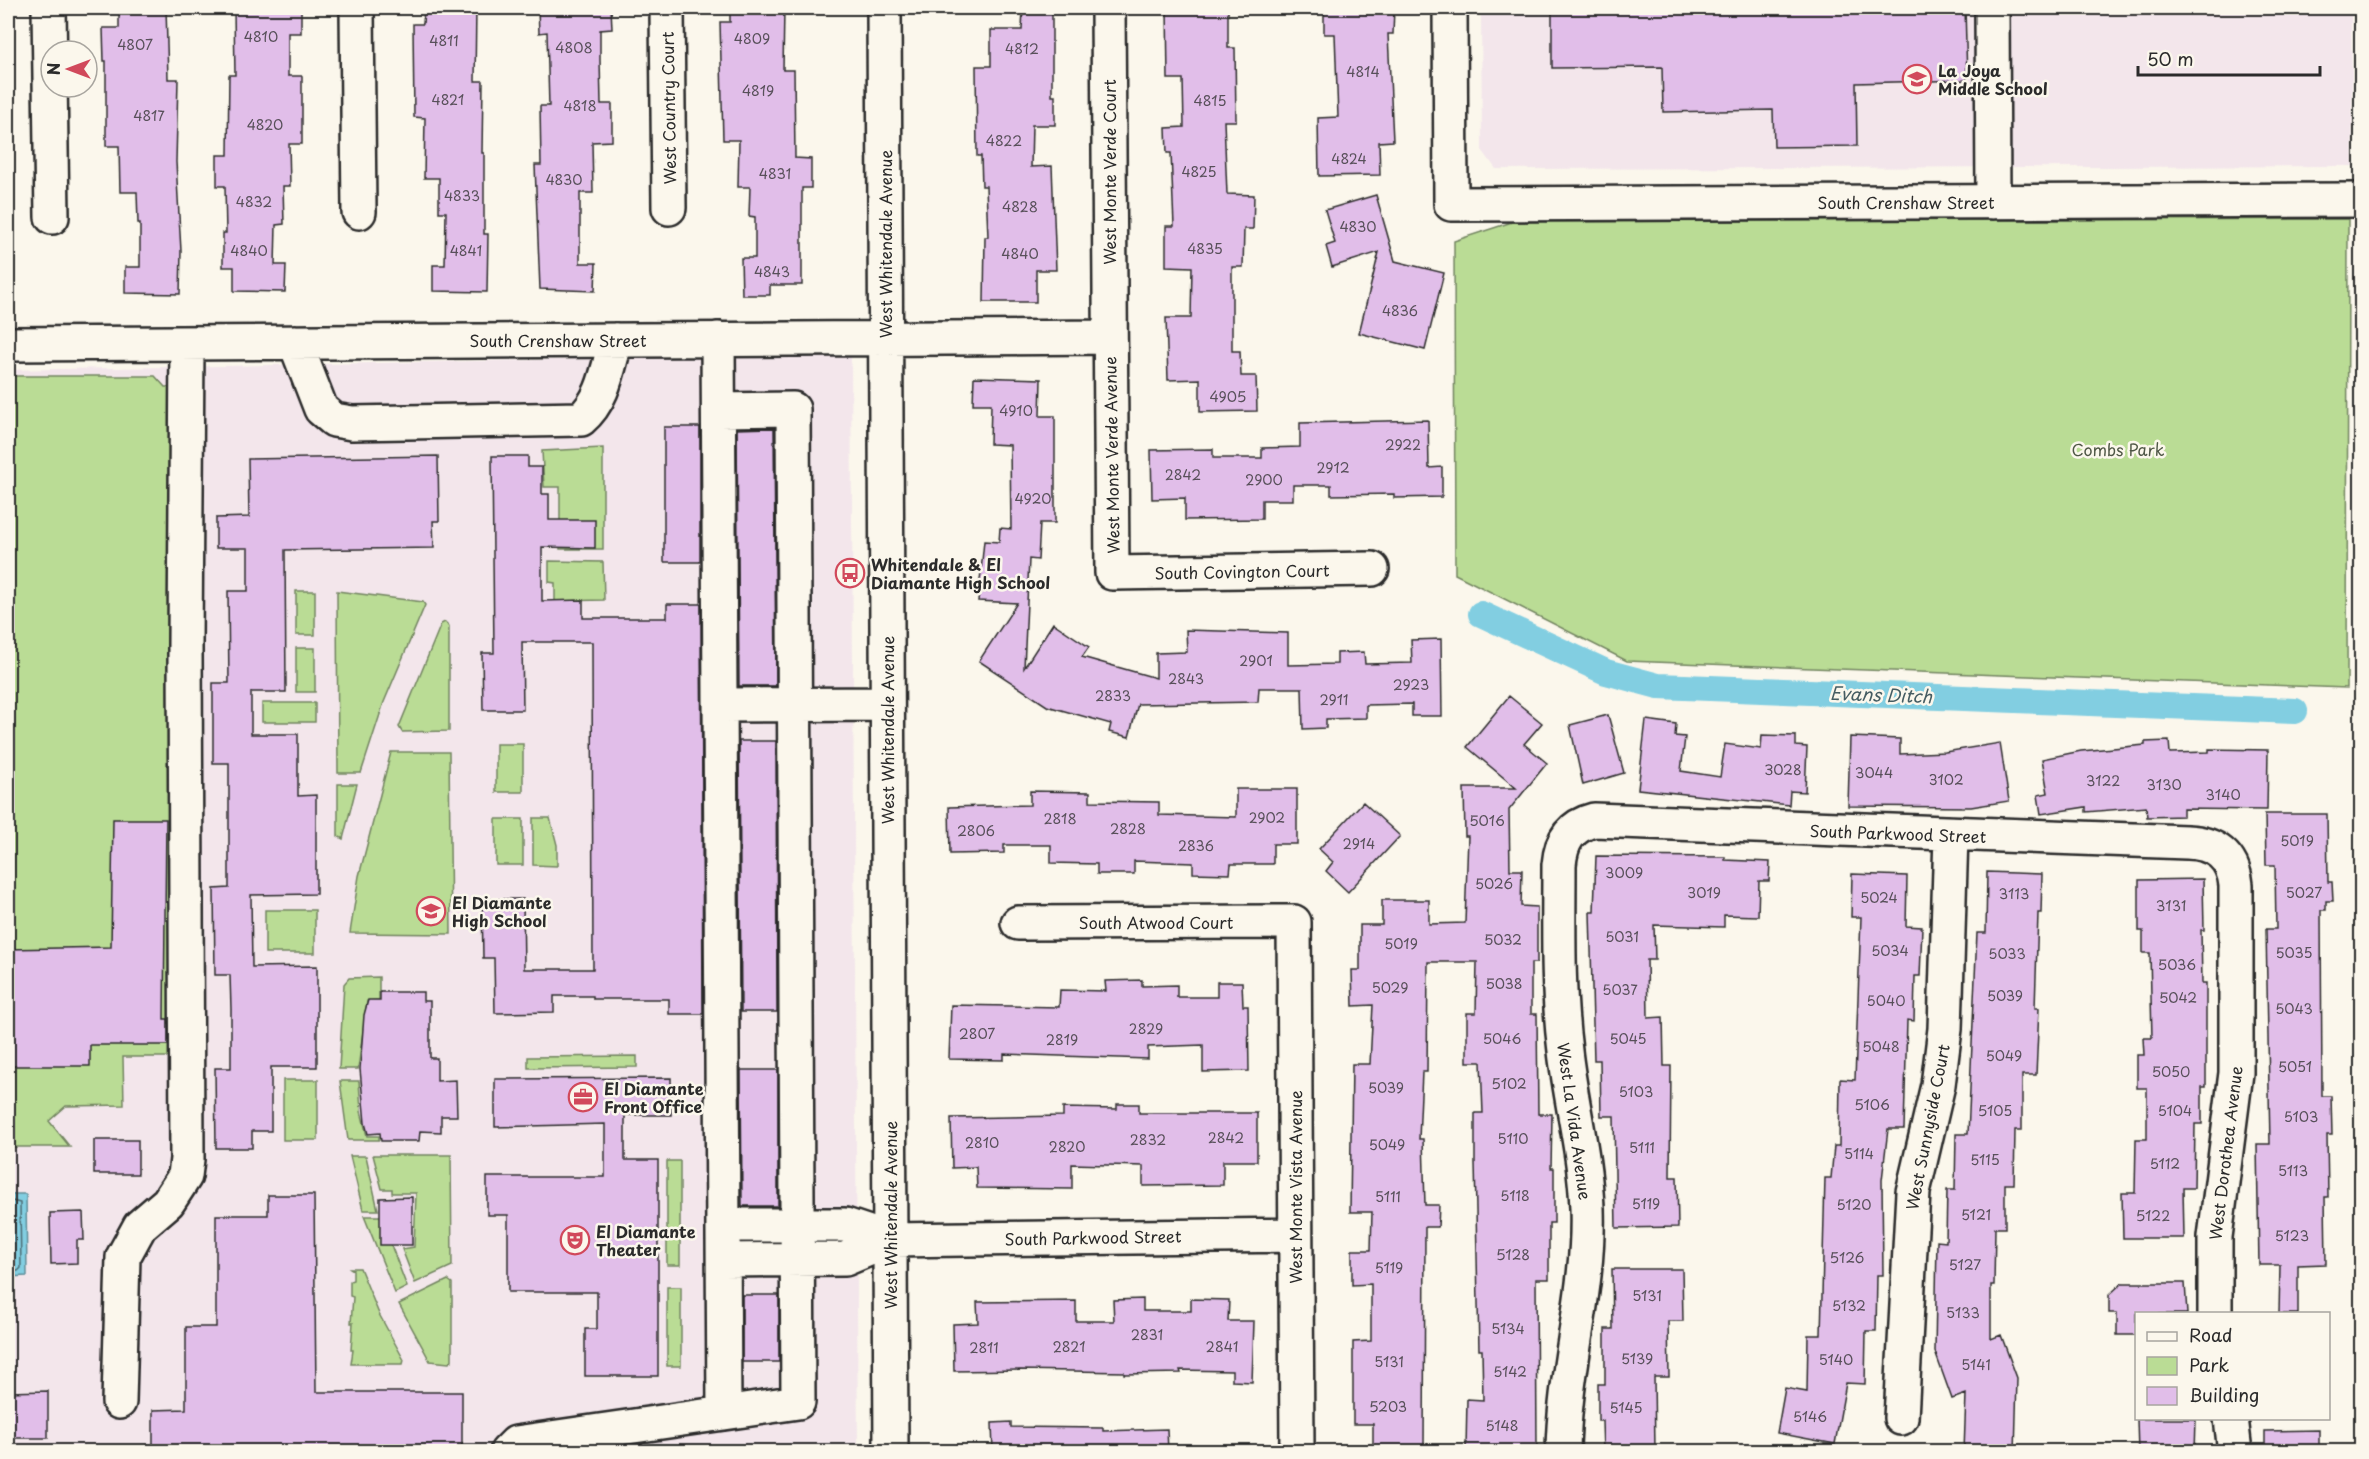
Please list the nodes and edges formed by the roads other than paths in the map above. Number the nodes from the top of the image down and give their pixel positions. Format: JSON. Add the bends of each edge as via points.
{"nodes":[{"id":1,"x":49,"y":8,"type":"edge"},
{"id":2,"x":357,"y":8,"type":"edge"},
{"id":3,"x":667,"y":8,"type":"edge"},
{"id":4,"x":884,"y":8,"type":"edge"},
{"id":5,"x":1108,"y":8,"type":"edge"},
{"id":6,"x":1450,"y":8,"type":"edge"},
{"id":7,"x":1992,"y":8,"type":"edge"},
{"id":8,"x":2361,"y":200,"type":"edge"},
{"id":9,"x":1993,"y":202,"type":"junction"},
{"id":10,"x":669,"y":208,"type":"dead end"},
{"id":11,"x":359,"y":212,"type":"dead end"},
{"id":12,"x":52,"y":218,"type":"dead end"},
{"id":13,"x":1109,"y":336,"type":"junction"},
{"id":14,"x":886,"y":337,"type":"junction"},
{"id":15,"x":718,"y":339,"type":"junction"},
{"id":16,"x":616,"y":340,"type":"junction"},
{"id":17,"x":295,"y":342,"type":"junction"},
{"id":18,"x":187,"y":343,"type":"junction"},
{"id":19,"x":8,"y":344,"type":"edge"},
{"id":20,"x":719,"y":410,"type":"junction"},
{"id":21,"x":1372,"y":569,"type":"dead end"},
{"id":22,"x":1112,"y":573,"type":"joint"},
{"id":23,"x":795,"y":704,"type":"junction"},
{"id":24,"x":887,"y":704,"type":"junction"},
{"id":25,"x":720,"y":705,"type":"junction"},
{"id":26,"x":1574,"y":829,"type":"joint"},
{"id":27,"x":1951,"y":835,"type":"junction"},
{"id":28,"x":2222,"y":853,"type":"joint"},
{"id":29,"x":1294,"y":922,"type":"joint"},
{"id":30,"x":1018,"y":923,"type":"dead end"},
{"id":31,"x":796,"y":1225,"type":"junction"},
{"id":32,"x":724,"y":1226,"type":"junction"},
{"id":33,"x":1295,"y":1235,"type":"junction"},
{"id":34,"x":890,"y":1240,"type":"junction"},
{"id":35,"x":796,"y":1259,"type":"junction"},
{"id":36,"x":724,"y":1260,"type":"junction"},
{"id":37,"x":2216,"y":1312,"type":"edge"},
{"id":38,"x":119,"y":1402,"type":"dead end"},
{"id":39,"x":724,"y":1413,"type":"junction"},
{"id":40,"x":1901,"y":1418,"type":"dead end"},
{"id":41,"x":2231,"y":1420,"type":"edge"},
{"id":42,"x":507,"y":1452,"type":"edge"},
{"id":43,"x":891,"y":1452,"type":"edge"},
{"id":44,"x":1298,"y":1452,"type":"edge"},
{"id":45,"x":1563,"y":1452,"type":"edge"},
{"id":46,"x":2235,"y":1452,"type":"edge"}],
"edges":[{"from":1,"to":12,"type":"street"},
{"from":2,"to":11,"type":"street"},
{"from":3,"to":10,"type":"street","name":"West Country Court"},
{"from":4,"to":14,"type":"street","name":"West Whitendale Avenue"},
{"from":5,"to":13,"type":"street","name":"West Monte Verde Court"},
{"from":6,"to":9,"type":"street","name":"South Crenshaw Street","via":[[1451,204]]},
{"from":7,"to":9,"type":"street"},
{"from":8,"to":9,"type":"street","name":"South Crenshaw Street"},
{"from":13,"to":14,"type":"street","name":"South Crenshaw Street"},
{"from":13,"to":22,"type":"street","name":"West Monte Verde Avenue"},
{"from":14,"to":15,"type":"street","name":"South Crenshaw Street"},
{"from":14,"to":24,"type":"street","name":"West Whitendale Avenue"},
{"from":15,"to":16,"type":"street","name":"South Crenshaw Street"},
{"from":15,"to":20,"type":"street"},
{"from":16,"to":17,"type":"street","name":"South Crenshaw Street"},
{"from":16,"to":17,"type":"street","via":[[604,385],[591,411],[581,419],[352,423],[334,420],[321,410]]},
{"from":17,"to":18,"type":"street","name":"South Crenshaw Street"},
{"from":18,"to":19,"type":"street","name":"South Crenshaw Street"},
{"from":18,"to":38,"type":"street","via":[[187,1159],[185,1176],[168,1202],[140,1226],[123,1257]]},
{"from":20,"to":23,"type":"street","via":[[793,410]]},
{"from":20,"to":25,"type":"street"},
{"from":21,"to":22,"type":"street","name":"South Covington Court"},
{"from":23,"to":24,"type":"street"},
{"from":23,"to":25,"type":"street"},
{"from":23,"to":31,"type":"street"},
{"from":24,"to":34,"type":"street","name":"West Whitendale Avenue"},
{"from":25,"to":32,"type":"street"},
{"from":26,"to":27,"type":"street","name":"South Parkwood Street","via":[[1605,820]]},
{"from":26,"to":45,"type":"street","name":"West La Vida Avenue","via":[[1564,839],[1559,865],[1560,989],[1567,1068],[1584,1169],[1587,1245],[1567,1388]]},
{"from":27,"to":28,"type":"street","name":"South Parkwood Street","via":[[2193,842]]},
{"from":27,"to":40,"type":"street","name":"West Sunnyside Court","via":[[1945,1029],[1936,1096],[1913,1192]]},
{"from":28,"to":37,"type":"street","name":"West Dorothea Avenue","via":[[2233,867],[2236,885],[2237,1052],[2215,1237]]},
{"from":29,"to":30,"type":"street","name":"South Atwood Court"},
{"from":29,"to":33,"type":"street","name":"West Monte Vista Avenue"},
{"from":31,"to":32,"type":"street"},
{"from":31,"to":34,"type":"street","via":[[845,1225]]},
{"from":31,"to":35,"type":"street"},
{"from":32,"to":36,"type":"street"},
{"from":33,"to":34,"type":"street","name":"South Parkwood Street"},
{"from":33,"to":44,"type":"street","name":"West Monte Vista Avenue"},
{"from":34,"to":35,"type":"street","via":[[845,1259]]},
{"from":34,"to":43,"type":"street","name":"West Whitendale Avenue"},
{"from":35,"to":36,"type":"street"},
{"from":35,"to":39,"type":"street","via":[[798,1402]]},
{"from":36,"to":39,"type":"street"},
{"from":39,"to":42,"type":"street","via":[[516,1443]]},
{"from":41,"to":46,"type":"street"}]}
